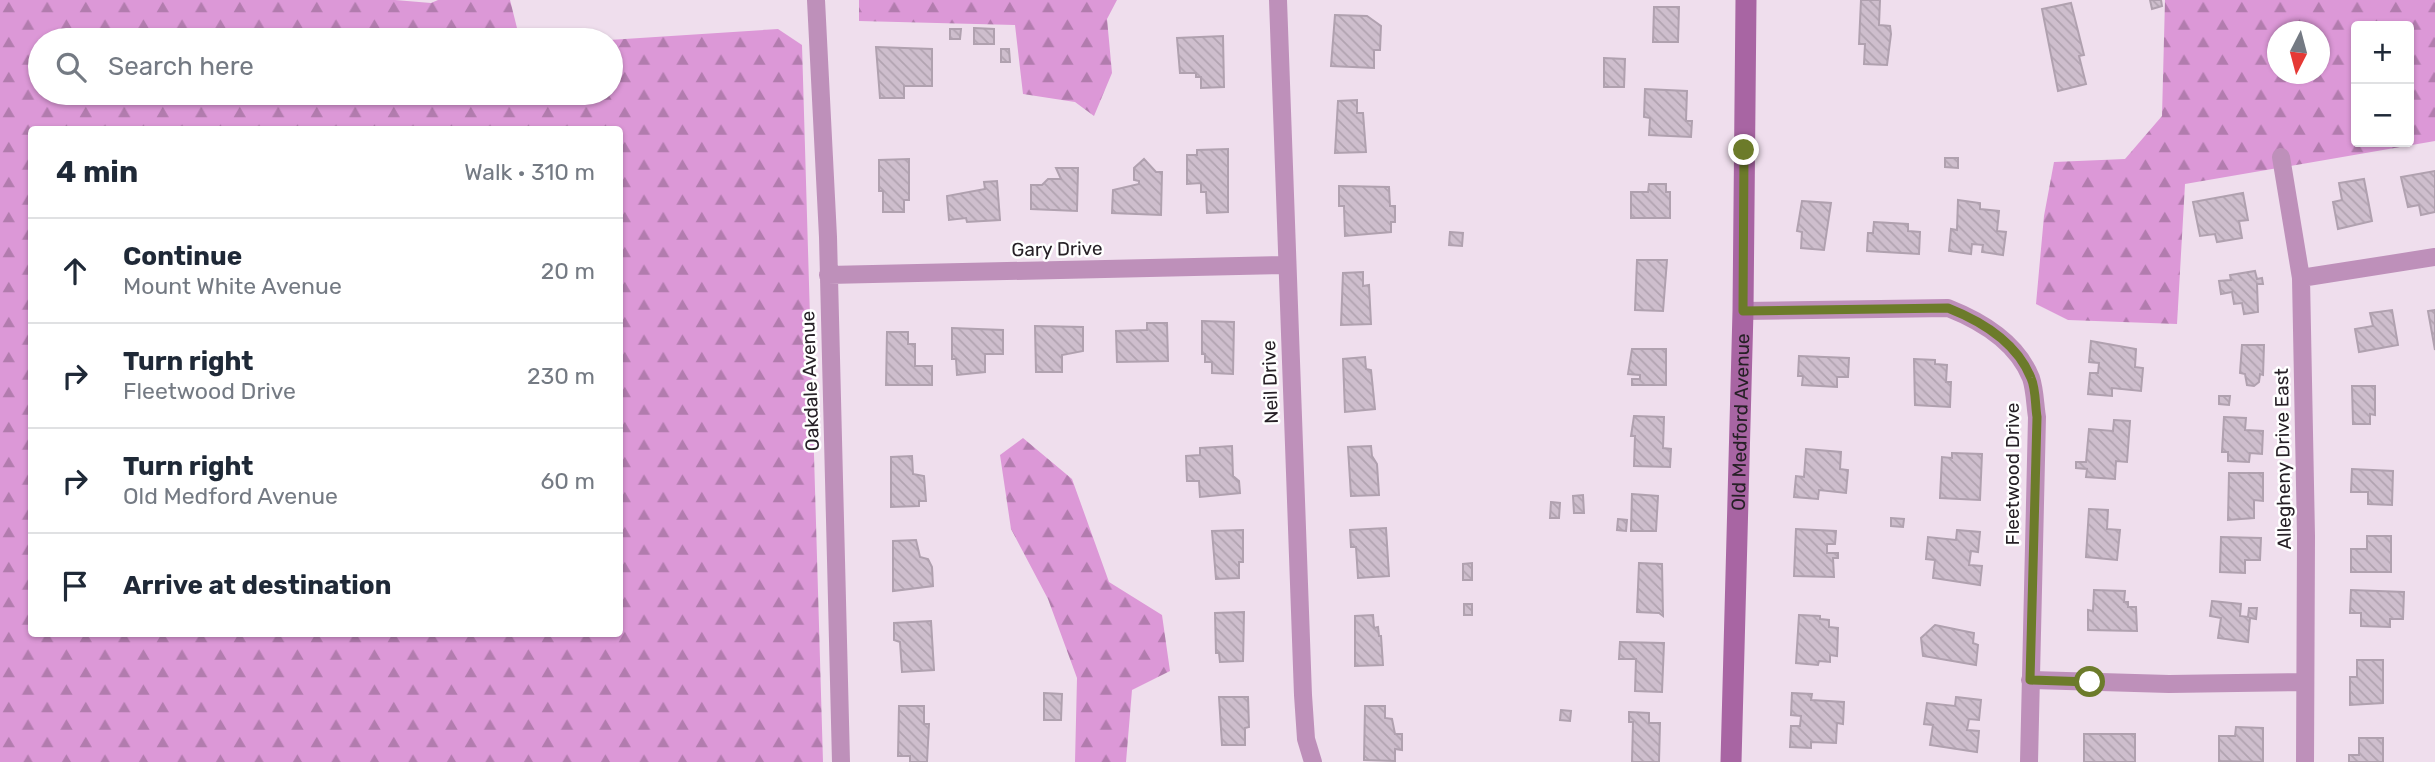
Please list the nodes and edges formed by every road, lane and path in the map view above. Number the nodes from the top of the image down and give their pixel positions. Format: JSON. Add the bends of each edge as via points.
{"nodes":[{"id":1,"x":816,"y":0,"type":"edge"},
{"id":2,"x":1278,"y":0,"type":"edge"},
{"id":3,"x":1746,"y":0,"type":"edge"},
{"id":4,"x":2281,"y":158,"type":"dead end"},
{"id":5,"x":2435,"y":257,"type":"edge"},
{"id":6,"x":1287,"y":265,"type":"junction"},
{"id":7,"x":828,"y":275,"type":"junction"},
{"id":8,"x":2301,"y":278,"type":"junction"},
{"id":9,"x":1743,"y":311,"type":"junction"},
{"id":10,"x":2030,"y":680,"type":"junction"},
{"id":11,"x":2304,"y":682,"type":"junction"},
{"id":12,"x":841,"y":762,"type":"edge"},
{"id":13,"x":1313,"y":762,"type":"edge"},
{"id":14,"x":1731,"y":762,"type":"edge"},
{"id":15,"x":2029,"y":762,"type":"edge"},
{"id":16,"x":2305,"y":762,"type":"edge"}],
"edges":[{"from":1,"to":7,"type":"street","name":"Oakdale Avenue"},
{"from":2,"to":6,"type":"street","name":"Neil Drive"},
{"from":3,"to":9,"type":"street","name":"Old Medford Avenue"},
{"from":4,"to":8,"type":"street","name":"Allegheny Drive East"},
{"from":5,"to":8,"type":"street"},
{"from":6,"to":7,"type":"street","name":"Gary Drive"},
{"from":6,"to":13,"type":"street","name":"Neil Drive","via":[[1304,706]]},
{"from":7,"to":12,"type":"street","name":"Oakdale Avenue"},
{"from":8,"to":11,"type":"street","name":"Allegheny Drive East"},
{"from":9,"to":10,"type":"street","name":"Fleetwood Drive","via":[[1948,308],[1977,319],[2018,356],[2032,379],[2037,417]]},
{"from":9,"to":14,"type":"street","name":"Old Medford Avenue"},
{"from":10,"to":11,"type":"street"},
{"from":10,"to":15,"type":"street","name":"Fleetwood Drive"},
{"from":11,"to":16,"type":"street","name":"Allegheny Drive East"}]}
